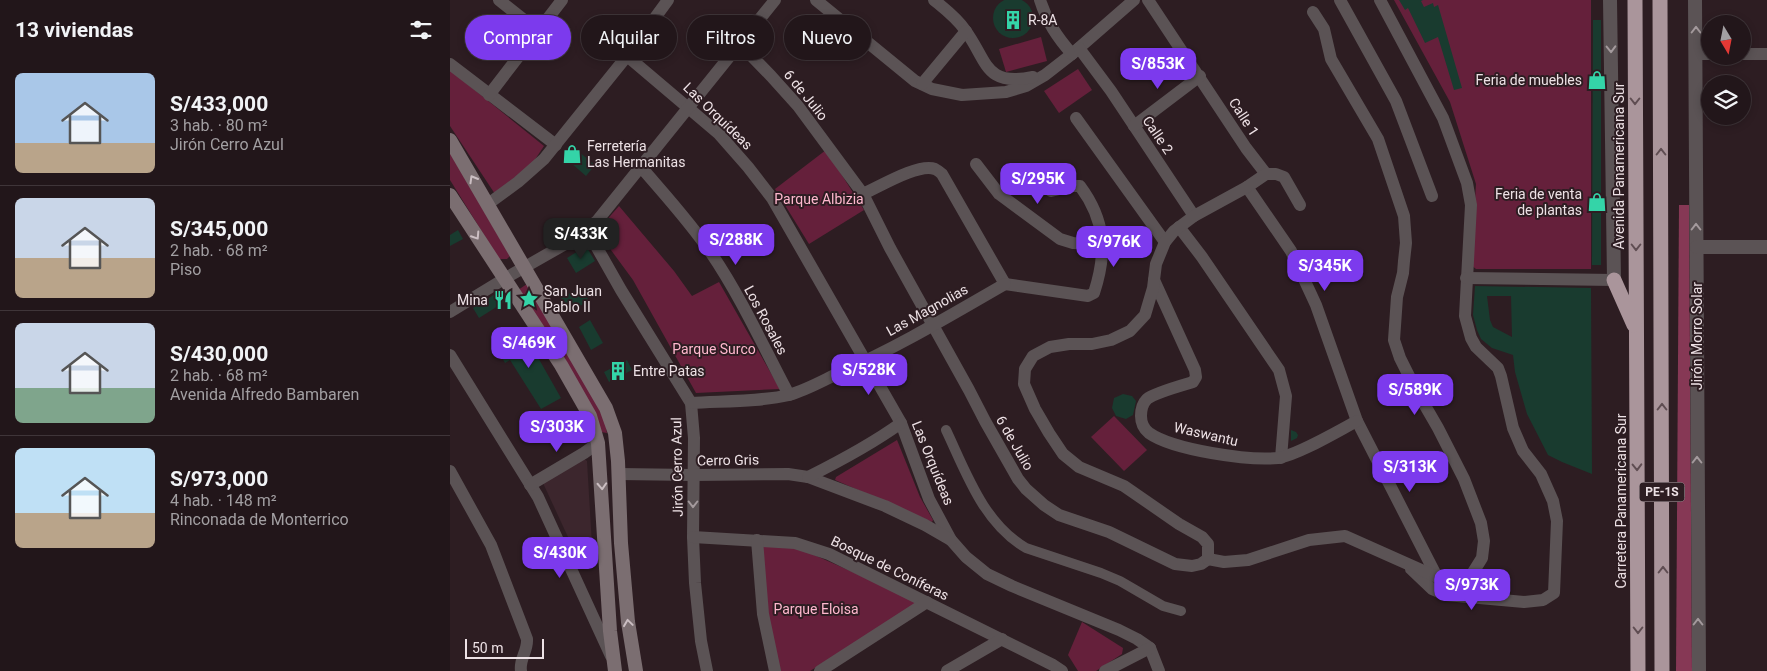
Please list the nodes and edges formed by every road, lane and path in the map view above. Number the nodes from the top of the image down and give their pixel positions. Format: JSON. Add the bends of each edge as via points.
{"nodes":[{"id":1,"x":499,"y":0,"type":"edge"},
{"id":2,"x":562,"y":0,"type":"edge"},
{"id":3,"x":668,"y":0,"type":"edge"},
{"id":4,"x":775,"y":0,"type":"edge"},
{"id":5,"x":816,"y":0,"type":"edge"},
{"id":6,"x":934,"y":0,"type":"edge"},
{"id":7,"x":1040,"y":0,"type":"edge"},
{"id":8,"x":1134,"y":0,"type":"edge"},
{"id":9,"x":1148,"y":0,"type":"edge"},
{"id":10,"x":1340,"y":0,"type":"edge"},
{"id":11,"x":1380,"y":0,"type":"edge"},
{"id":12,"x":1610,"y":0,"type":"edge"},
{"id":13,"x":1635,"y":0,"type":"edge"},
{"id":14,"x":1660,"y":0,"type":"edge"},
{"id":15,"x":1696,"y":0,"type":"edge"},
{"id":16,"x":950,"y":5,"type":"edge"},
{"id":17,"x":1313,"y":12,"type":"dead end"},
{"id":18,"x":518,"y":15,"type":"edge"},
{"id":19,"x":550,"y":15,"type":"edge"},
{"id":20,"x":657,"y":15,"type":"edge"},
{"id":21,"x":763,"y":15,"type":"edge"},
{"id":22,"x":966,"y":31,"type":"junction"},
{"id":23,"x":1701,"y":39,"type":"edge"},
{"id":24,"x":1075,"y":51,"type":"junction"},
{"id":25,"x":1751,"y":54,"type":"edge"},
{"id":26,"x":1767,"y":54,"type":"edge"},
{"id":27,"x":516,"y":60,"type":"edge"},
{"id":28,"x":624,"y":60,"type":"edge"},
{"id":29,"x":632,"y":60,"type":"edge"},
{"id":30,"x":728,"y":60,"type":"edge"},
{"id":31,"x":756,"y":60,"type":"edge"},
{"id":32,"x":450,"y":64,"type":"edge"},
{"id":33,"x":1703,"y":65,"type":"edge"},
{"id":34,"x":1045,"y":75,"type":"junction"},
{"id":35,"x":1200,"y":76,"type":"junction"},
{"id":36,"x":922,"y":84,"type":"junction"},
{"id":37,"x":489,"y":95,"type":"junction"},
{"id":38,"x":690,"y":108,"type":"junction"},
{"id":39,"x":1076,"y":118,"type":"dead end"},
{"id":40,"x":1134,"y":126,"type":"junction"},
{"id":41,"x":450,"y":140,"type":"edge"},
{"id":42,"x":556,"y":145,"type":"junction"},
{"id":43,"x":976,"y":164,"type":"dead end"},
{"id":44,"x":641,"y":167,"type":"junction"},
{"id":45,"x":1266,"y":174,"type":"junction"},
{"id":46,"x":1247,"y":187,"type":"junction"},
{"id":47,"x":1051,"y":191,"type":"dead end"},
{"id":48,"x":863,"y":194,"type":"junction"},
{"id":49,"x":450,"y":195,"type":"edge"},
{"id":50,"x":1432,"y":196,"type":"dead end"},
{"id":51,"x":488,"y":204,"type":"junction"},
{"id":52,"x":1300,"y":204,"type":"dead end"},
{"id":53,"x":1194,"y":216,"type":"junction"},
{"id":54,"x":1179,"y":227,"type":"junction"},
{"id":55,"x":587,"y":230,"type":"junction"},
{"id":56,"x":1165,"y":242,"type":"junction"},
{"id":57,"x":1103,"y":244,"type":"junction"},
{"id":58,"x":1697,"y":247,"type":"junction"},
{"id":59,"x":1767,"y":247,"type":"edge"},
{"id":60,"x":524,"y":267,"type":"junction"},
{"id":61,"x":504,"y":278,"type":"junction"},
{"id":62,"x":1466,"y":278,"type":"junction"},
{"id":63,"x":1154,"y":280,"type":"junction"},
{"id":64,"x":1614,"y":280,"type":"junction"},
{"id":65,"x":1005,"y":284,"type":"junction"},
{"id":66,"x":450,"y":312,"type":"edge"},
{"id":67,"x":933,"y":325,"type":"junction"},
{"id":68,"x":1636,"y":331,"type":"junction"},
{"id":69,"x":450,"y":355,"type":"edge"},
{"id":70,"x":865,"y":362,"type":"junction"},
{"id":71,"x":789,"y":394,"type":"junction"},
{"id":72,"x":691,"y":403,"type":"junction"},
{"id":73,"x":1358,"y":421,"type":"junction"},
{"id":74,"x":900,"y":422,"type":"junction"},
{"id":75,"x":946,"y":430,"type":"dead end"},
{"id":76,"x":598,"y":443,"type":"junction"},
{"id":77,"x":1281,"y":458,"type":"junction"},
{"id":78,"x":450,"y":471,"type":"edge"},
{"id":79,"x":619,"y":474,"type":"junction"},
{"id":80,"x":693,"y":476,"type":"junction"},
{"id":81,"x":808,"y":477,"type":"junction"},
{"id":82,"x":530,"y":485,"type":"junction"},
{"id":83,"x":693,"y":537,"type":"junction"},
{"id":84,"x":757,"y":540,"type":"junction"},
{"id":85,"x":951,"y":540,"type":"junction"},
{"id":86,"x":1208,"y":559,"type":"junction"},
{"id":87,"x":1402,"y":561,"type":"junction"},
{"id":88,"x":1438,"y":577,"type":"junction"},
{"id":89,"x":927,"y":602,"type":"junction"},
{"id":90,"x":1182,"y":611,"type":"dead end"},
{"id":91,"x":1002,"y":639,"type":"junction"},
{"id":92,"x":1150,"y":648,"type":"junction"},
{"id":93,"x":614,"y":666,"type":"edge"},
{"id":94,"x":520,"y":671,"type":"edge"},
{"id":95,"x":636,"y":671,"type":"edge"},
{"id":96,"x":705,"y":671,"type":"edge"},
{"id":97,"x":775,"y":671,"type":"edge"},
{"id":98,"x":820,"y":671,"type":"edge"},
{"id":99,"x":947,"y":671,"type":"edge"},
{"id":100,"x":1062,"y":671,"type":"edge"},
{"id":101,"x":1105,"y":671,"type":"edge"},
{"id":102,"x":1159,"y":671,"type":"edge"},
{"id":103,"x":1638,"y":671,"type":"edge"},
{"id":104,"x":1662,"y":671,"type":"edge"},
{"id":105,"x":1699,"y":671,"type":"edge"}],
"edges":[{"from":1,"to":18,"type":"street"},
{"from":2,"to":19,"type":"street"},
{"from":3,"to":20,"type":"street"},
{"from":4,"to":21,"type":"street"},
{"from":5,"to":36,"type":"street"},
{"from":6,"to":16,"type":"street"},
{"from":7,"to":24,"type":"street","name":"Calle 2","via":[[1053,31]]},
{"from":8,"to":24,"type":"street"},
{"from":9,"to":35,"type":"street","name":"Calle 1"},
{"from":10,"to":50,"type":"street","via":[[1396,101]]},
{"from":11,"to":62,"type":"street","via":[[1443,118],[1467,183],[1470,205]]},
{"from":12,"to":64,"type":"street","name":"Avenida Panamericana Sur","one_way":true},
{"from":13,"to":68,"type":"highway","name":"Avenida Panamericana Sur","number":"PE-1S","one_way":true},
{"from":104,"to":14,"type":"highway","number":"PE-1S","one_way":true},
{"from":23,"to":15,"type":"street","name":"Jirón Morro Solar","one_way":true},
{"from":16,"to":22,"type":"street"},
{"from":17,"to":88,"type":"street","via":[[1324,28],[1331,59],[1378,139],[1404,216],[1406,243],[1394,340],[1416,390],[1464,479],[1481,523],[1482,558],[1472,574],[1458,578]]},
{"from":22,"to":34,"type":"street","via":[[987,68],[998,77],[1012,80]]},
{"from":22,"to":36,"type":"street"},
{"from":24,"to":34,"type":"street"},
{"from":24,"to":40,"type":"street","name":"Calle 2"},
{"from":25,"to":26,"type":"street"},
{"from":27,"to":37,"type":"street"},
{"from":28,"to":42,"type":"street"},
{"from":29,"to":38,"type":"street","name":"Las Orquídeas"},
{"from":30,"to":38,"type":"street"},
{"from":31,"to":48,"type":"street","name":"6 de Julio","via":[[798,106]]},
{"from":32,"to":37,"type":"street"},
{"from":58,"to":33,"type":"street","name":"Jirón Morro Solar","one_way":true},
{"from":34,"to":36,"type":"street","via":[[1026,86],[986,94],[962,95]]},
{"from":35,"to":40,"type":"street"},
{"from":35,"to":45,"type":"street","name":"Calle 1"},
{"from":37,"to":42,"type":"street"},
{"from":38,"to":44,"type":"street"},
{"from":38,"to":70,"type":"street","name":"Las Orquídeas","via":[[719,134],[772,198]]},
{"from":39,"to":56,"type":"street"},
{"from":40,"to":53,"type":"street","name":"Calle 2"},
{"from":51,"to":41,"type":"main road","one_way":true},
{"from":42,"to":51,"type":"street","via":[[536,168]]},
{"from":43,"to":57,"type":"street","via":[[999,194],[1060,239]]},
{"from":44,"to":55,"type":"street"},
{"from":44,"to":71,"type":"street","name":"Los Rosales","via":[[711,253]]},
{"from":45,"to":46,"type":"street"},
{"from":45,"to":52,"type":"street","via":[[1284,177]]},
{"from":46,"to":53,"type":"street"},
{"from":46,"to":73,"type":"street","via":[[1290,251],[1316,306]]},
{"from":47,"to":57,"type":"street","via":[[1080,186],[1091,201]]},
{"from":48,"to":65,"type":"street","via":[[916,170],[936,169],[942,174]]},
{"from":48,"to":67,"type":"street","name":"6 de Julio"},
{"from":49,"to":61,"type":"main road","one_way":true},
{"from":51,"to":60,"type":"main road"},
{"from":53,"to":54,"type":"street"},
{"from":54,"to":56,"type":"street"},
{"from":54,"to":77,"type":"street","via":[[1280,370],[1286,396]]},
{"from":55,"to":60,"type":"street"},
{"from":55,"to":72,"type":"street","name":"Jirón Cerro Azul"},
{"from":56,"to":63,"type":"street","via":[[1156,264]]},
{"from":57,"to":65,"type":"street","via":[[1098,280],[1092,296]]},
{"from":58,"to":59,"type":"street"},
{"from":105,"to":58,"type":"street","name":"Jirón Morro Solar","one_way":true},
{"from":60,"to":61,"type":"street"},
{"from":60,"to":79,"type":"main road","via":[[606,408],[615,433]]},
{"from":61,"to":66,"type":"street"},
{"from":61,"to":76,"type":"main road","via":[[577,391],[595,428]]},
{"from":62,"to":64,"type":"street"},
{"from":62,"to":87,"type":"street","via":[[1465,316],[1471,338],[1498,368],[1513,428],[1553,501],[1557,521],[1554,593],[1543,600],[1524,602],[1446,596],[1432,589]]},
{"from":63,"to":77,"type":"street","name":"Waswantu","via":[[1196,377],[1193,382],[1148,398],[1142,405],[1143,426],[1148,432],[1182,447],[1242,458]]},
{"from":63,"to":86,"type":"street","via":[[1144,315],[1130,331],[1092,344],[1050,347],[1033,356],[1025,369],[1024,384],[1035,409],[1063,454],[1078,467],[1124,486],[1202,537],[1208,544]]},
{"from":64,"to":68,"type":"highway"},
{"from":65,"to":67,"type":"street","name":"Las Magnolias"},
{"from":67,"to":70,"type":"street","name":"Las Magnolias"},
{"from":67,"to":86,"type":"street","name":"6 de Julio","via":[[1018,479],[1044,505],[1059,515],[1109,532],[1176,564],[1192,566]]},
{"from":68,"to":103,"type":"highway","name":"Carretera Panamericana Sur","number":"PE-1S","one_way":true},
{"from":69,"to":82,"type":"street"},
{"from":70,"to":71,"type":"street","name":"Las Magnolias"},
{"from":70,"to":74,"type":"street","name":"Las Orquídeas"},
{"from":71,"to":72,"type":"street","name":"Las Magnolias"},
{"from":72,"to":80,"type":"street","name":"Jirón Cerro Azul"},
{"from":73,"to":77,"type":"street","name":"Waswantu"},
{"from":73,"to":88,"type":"street"},
{"from":74,"to":81,"type":"street","via":[[875,441]]},
{"from":74,"to":85,"type":"street","name":"Las Orquídeas","via":[[928,498]]},
{"from":75,"to":90,"type":"street","via":[[989,515],[1015,542],[1101,573],[1163,606]]},
{"from":76,"to":82,"type":"street"},
{"from":76,"to":93,"type":"main road","one_way":true},
{"from":78,"to":94,"type":"street","via":[[490,545],[527,639],[528,647]]},
{"from":79,"to":80,"type":"street","name":"Cerro Gris"},
{"from":95,"to":79,"type":"main road","one_way":true,"via":[[621,543]]},
{"from":80,"to":81,"type":"street","name":"Cerro Gris","via":[[788,474]]},
{"from":80,"to":83,"type":"street","name":"Jirón Cerro Azul","one_way":true},
{"from":81,"to":85,"type":"street","name":"Cerro Gris","via":[[885,506]]},
{"from":82,"to":93,"type":"street"},
{"from":83,"to":84,"type":"street","name":"Bosque de Coníferas"},
{"from":83,"to":96,"type":"street","name":"Jirón Cerro Azul","via":[[697,611]]},
{"from":84,"to":89,"type":"street","name":"Bosque de Coníferas","via":[[795,543],[829,554]]},
{"from":84,"to":97,"type":"street","via":[[763,614]]},
{"from":85,"to":92,"type":"street","name":"Las Orquídeas","via":[[966,558],[987,574],[1119,630]]},
{"from":86,"to":87,"type":"street","via":[[1224,562],[1248,560],[1309,540],[1345,536]]},
{"from":87,"to":88,"type":"street"},
{"from":89,"to":91,"type":"street","name":"Bosque de Coníferas"},
{"from":89,"to":98,"type":"street"},
{"from":91,"to":99,"type":"street"},
{"from":91,"to":100,"type":"street","name":"Bosque de Coníferas"},
{"from":92,"to":101,"type":"street"},
{"from":92,"to":102,"type":"street"}]}
